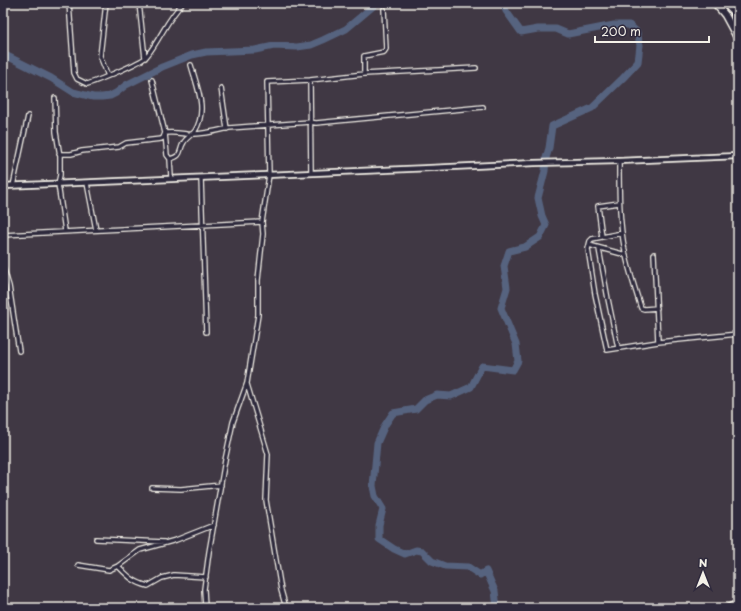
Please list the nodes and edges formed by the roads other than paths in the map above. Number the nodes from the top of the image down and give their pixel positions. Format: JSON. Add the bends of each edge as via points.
{"nodes":[{"id":1,"x":69,"y":3,"type":"edge"},
{"id":2,"x":106,"y":3,"type":"edge"},
{"id":3,"x":139,"y":3,"type":"edge"},
{"id":4,"x":183,"y":3,"type":"edge"},
{"id":5,"x":715,"y":3,"type":"edge"},
{"id":6,"x":725,"y":3,"type":"edge"},
{"id":7,"x":384,"y":9,"type":"dead end"},
{"id":8,"x":738,"y":17,"type":"edge"},
{"id":9,"x":738,"y":39,"type":"edge"},
{"id":10,"x":145,"y":58,"type":"junction"},
{"id":11,"x":191,"y":65,"type":"dead end"},
{"id":12,"x":476,"y":68,"type":"dead end"},
{"id":13,"x":364,"y":74,"type":"junction"},
{"id":14,"x":108,"y":76,"type":"junction"},
{"id":15,"x":152,"y":80,"type":"dead end"},
{"id":16,"x":310,"y":80,"type":"junction"},
{"id":17,"x":221,"y":88,"type":"dead end"},
{"id":18,"x":55,"y":98,"type":"dead end"},
{"id":19,"x":483,"y":107,"type":"dead end"},
{"id":20,"x":28,"y":116,"type":"dead end"},
{"id":21,"x":310,"y":122,"type":"junction"},
{"id":22,"x":268,"y":125,"type":"junction"},
{"id":23,"x":227,"y":129,"type":"junction"},
{"id":24,"x":164,"y":133,"type":"junction"},
{"id":25,"x":194,"y":133,"type":"junction"},
{"id":26,"x":59,"y":154,"type":"junction"},
{"id":27,"x":738,"y":156,"type":"edge"},
{"id":28,"x":170,"y":159,"type":"junction"},
{"id":29,"x":619,"y":161,"type":"junction"},
{"id":30,"x":311,"y":173,"type":"junction"},
{"id":31,"x":269,"y":175,"type":"junction"},
{"id":32,"x":172,"y":177,"type":"dead end"},
{"id":33,"x":201,"y":178,"type":"junction"},
{"id":34,"x":87,"y":183,"type":"junction"},
{"id":35,"x":58,"y":184,"type":"junction"},
{"id":36,"x":3,"y":186,"type":"edge"},
{"id":37,"x":13,"y":186,"type":"junction"},
{"id":38,"x":619,"y":203,"type":"junction"},
{"id":39,"x":262,"y":222,"type":"junction"},
{"id":40,"x":203,"y":225,"type":"junction"},
{"id":41,"x":96,"y":230,"type":"junction"},
{"id":42,"x":65,"y":232,"type":"junction"},
{"id":43,"x":622,"y":233,"type":"junction"},
{"id":44,"x":3,"y":235,"type":"edge"},
{"id":45,"x":602,"y":237,"type":"junction"},
{"id":46,"x":589,"y":245,"type":"junction"},
{"id":47,"x":599,"y":249,"type":"junction"},
{"id":48,"x":654,"y":254,"type":"dead end"},
{"id":49,"x":626,"y":255,"type":"junction"},
{"id":50,"x":3,"y":266,"type":"edge"},
{"id":51,"x":657,"y":308,"type":"junction"},
{"id":52,"x":206,"y":332,"type":"dead end"},
{"id":53,"x":738,"y":334,"type":"edge"},
{"id":54,"x":658,"y":342,"type":"junction"},
{"id":55,"x":618,"y":348,"type":"junction"},
{"id":56,"x":19,"y":351,"type":"dead end"},
{"id":57,"x":247,"y":383,"type":"junction"},
{"id":58,"x":221,"y":485,"type":"junction"},
{"id":59,"x":152,"y":488,"type":"dead end"},
{"id":60,"x":214,"y":525,"type":"junction"},
{"id":61,"x":96,"y":539,"type":"dead end"},
{"id":62,"x":167,"y":542,"type":"junction"},
{"id":63,"x":78,"y":565,"type":"dead end"},
{"id":64,"x":118,"y":566,"type":"junction"},
{"id":65,"x":206,"y":577,"type":"junction"},
{"id":66,"x":738,"y":602,"type":"edge"},
{"id":67,"x":204,"y":608,"type":"edge"},
{"id":68,"x":286,"y":608,"type":"edge"},
{"id":69,"x":724,"y":608,"type":"edge"}],
"edges":[{"from":1,"to":14,"type":"street","via":[[75,76],[87,84]]},
{"from":2,"to":14,"type":"street","via":[[100,56]]},
{"from":3,"to":10,"type":"street"},
{"from":4,"to":10,"type":"street","via":[[174,12]]},
{"from":5,"to":9,"type":"main road"},
{"from":6,"to":8,"type":"main road"},
{"from":7,"to":13,"type":"street","via":[[386,49],[384,52],[364,56]]},
{"from":10,"to":14,"type":"street"},
{"from":11,"to":25,"type":"street","via":[[202,111]]},
{"from":12,"to":13,"type":"street"},
{"from":13,"to":16,"type":"street"},
{"from":15,"to":24,"type":"street"},
{"from":16,"to":21,"type":"street"},
{"from":16,"to":22,"type":"street","via":[[267,82]]},
{"from":17,"to":23,"type":"street"},
{"from":18,"to":26,"type":"street"},
{"from":19,"to":21,"type":"street"},
{"from":20,"to":37,"type":"street"},
{"from":21,"to":22,"type":"street"},
{"from":21,"to":30,"type":"street"},
{"from":22,"to":23,"type":"street"},
{"from":22,"to":31,"type":"street"},
{"from":23,"to":25,"type":"street"},
{"from":24,"to":25,"type":"street"},
{"from":24,"to":26,"type":"street","via":[[161,139]]},
{"from":24,"to":28,"type":"street","via":[[167,155]]},
{"from":25,"to":28,"type":"street","via":[[182,144],[178,157]]},
{"from":26,"to":35,"type":"street"},
{"from":27,"to":29,"type":"street"},
{"from":28,"to":32,"type":"street"},
{"from":29,"to":30,"type":"street"},
{"from":29,"to":38,"type":"street"},
{"from":30,"to":31,"type":"street"},
{"from":31,"to":33,"type":"street"},
{"from":31,"to":39,"type":"street"},
{"from":33,"to":34,"type":"street"},
{"from":33,"to":40,"type":"street"},
{"from":34,"to":35,"type":"street"},
{"from":34,"to":41,"type":"street"},
{"from":35,"to":37,"type":"street"},
{"from":35,"to":42,"type":"street"},
{"from":36,"to":37,"type":"street"},
{"from":38,"to":43,"type":"street"},
{"from":38,"to":45,"type":"street","via":[[598,206]]},
{"from":39,"to":40,"type":"street"},
{"from":39,"to":57,"type":"street","via":[[258,315]]},
{"from":40,"to":41,"type":"street"},
{"from":40,"to":52,"type":"street"},
{"from":41,"to":42,"type":"street"},
{"from":42,"to":44,"type":"street"},
{"from":43,"to":45,"type":"street"},
{"from":43,"to":49,"type":"street"},
{"from":45,"to":46,"type":"street","via":[[590,239]]},
{"from":46,"to":47,"type":"street"},
{"from":46,"to":55,"type":"street","via":[[606,349]]},
{"from":47,"to":49,"type":"street"},
{"from":47,"to":55,"type":"street"},
{"from":48,"to":51,"type":"street"},
{"from":49,"to":51,"type":"street","via":[[642,308]]},
{"from":50,"to":56,"type":"street","via":[[9,286]]},
{"from":51,"to":54,"type":"street"},
{"from":53,"to":54,"type":"street"},
{"from":54,"to":55,"type":"street"},
{"from":57,"to":58,"type":"street","via":[[233,422]]},
{"from":57,"to":68,"type":"street","via":[[268,454],[266,500]]},
{"from":58,"to":59,"type":"street","via":[[182,489]]},
{"from":58,"to":60,"type":"street"},
{"from":60,"to":62,"type":"street"},
{"from":60,"to":65,"type":"street"},
{"from":61,"to":62,"type":"street"},
{"from":62,"to":64,"type":"street","via":[[140,550]]},
{"from":63,"to":64,"type":"street","via":[[109,570]]},
{"from":64,"to":65,"type":"street","via":[[131,580],[148,586],[174,574]]},
{"from":65,"to":67,"type":"street"},
{"from":66,"to":69,"type":"street"}]}
